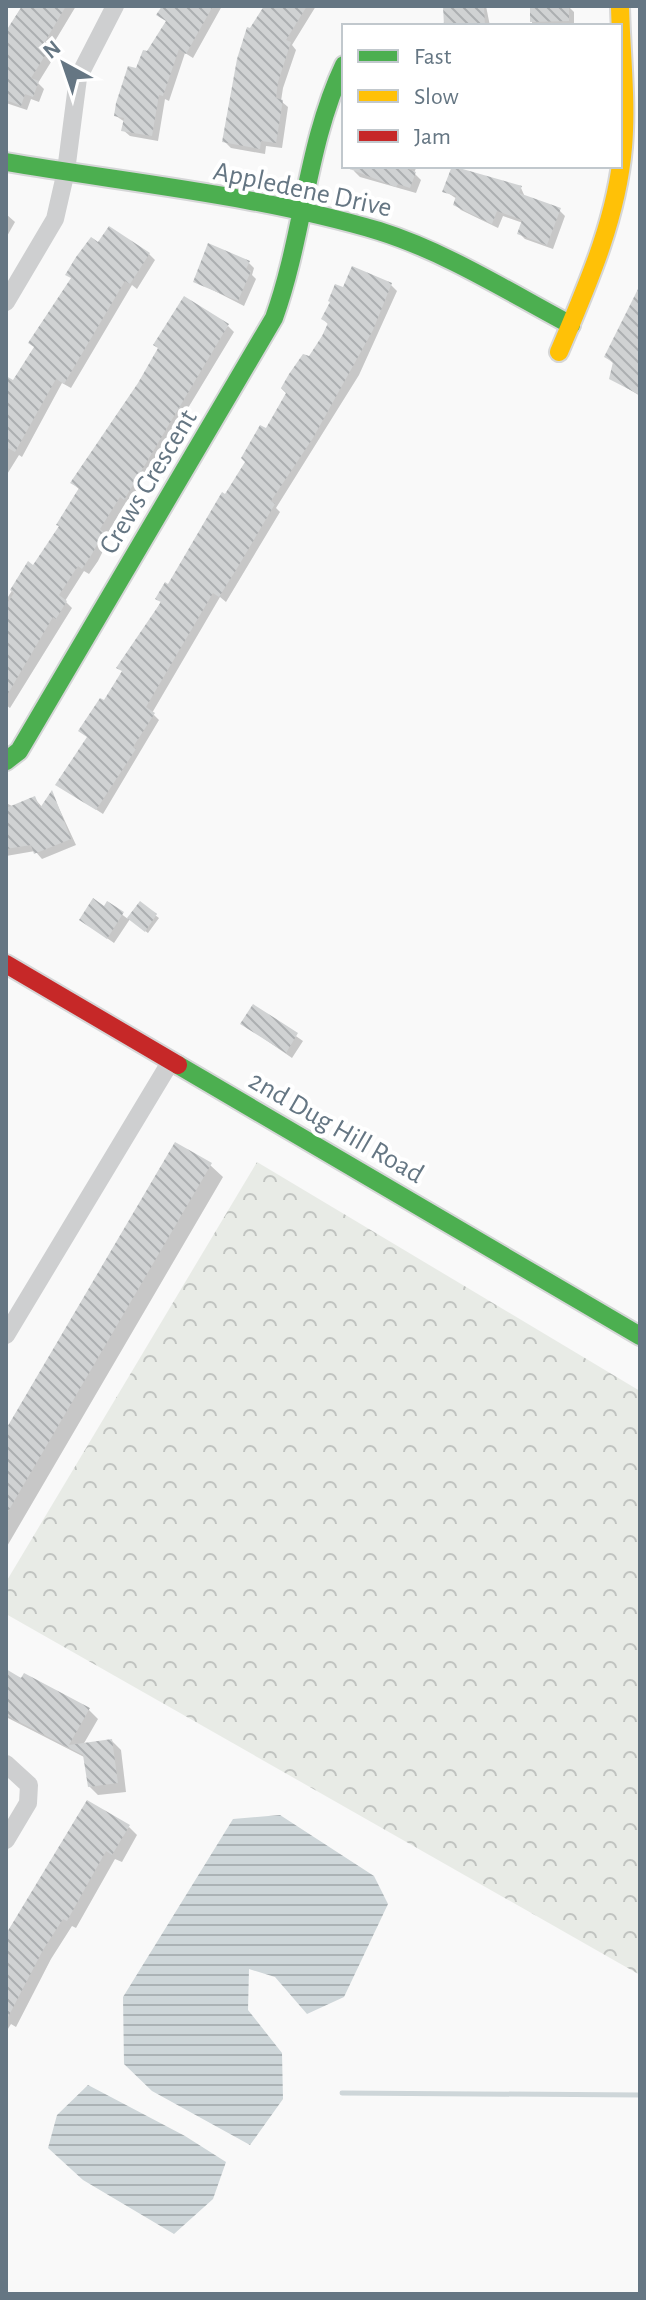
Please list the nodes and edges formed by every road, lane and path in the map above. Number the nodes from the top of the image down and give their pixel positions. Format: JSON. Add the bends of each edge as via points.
{"nodes":[{"id":1,"x":115,"y":6,"type":"edge"},
{"id":2,"x":342,"y":69,"type":"edge"},
{"id":3,"x":622,"y":100,"type":"edge"},
{"id":4,"x":622,"y":154,"type":"edge"},
{"id":5,"x":6,"y":162,"type":"edge"},
{"id":6,"x":620,"y":168,"type":"edge"},
{"id":7,"x":66,"y":171,"type":"junction"},
{"id":8,"x":304,"y":212,"type":"junction"},
{"id":9,"x":6,"y":302,"type":"edge"},
{"id":10,"x":571,"y":325,"type":"junction"},
{"id":11,"x":559,"y":352,"type":"dead end"},
{"id":12,"x":6,"y":761,"type":"edge"},
{"id":13,"x":6,"y":964,"type":"edge"},
{"id":14,"x":171,"y":1061,"type":"junction"},
{"id":15,"x":6,"y":1335,"type":"edge"},
{"id":16,"x":640,"y":1336,"type":"edge"},
{"id":17,"x":6,"y":1764,"type":"edge"},
{"id":18,"x":6,"y":1840,"type":"edge"}],
"edges":[{"from":1,"to":7,"type":"street","via":[[78,78]]},
{"from":2,"to":8,"type":"street","name":"Crews Crescent","via":[[325,104]]},
{"from":3,"to":4,"type":"street"},
{"from":5,"to":7,"type":"street","name":"Appledene Drive"},
{"from":6,"to":10,"type":"street","via":[[598,257]]},
{"from":7,"to":8,"type":"street","name":"Appledene Drive"},
{"from":7,"to":9,"type":"street","via":[[55,219]]},
{"from":8,"to":10,"type":"street","name":"Appledene Drive","via":[[408,241]]},
{"from":8,"to":12,"type":"street","name":"Crews Crescent","via":[[291,273],[269,327],[19,751]]},
{"from":10,"to":11,"type":"street"},
{"from":13,"to":14,"type":"street","name":"2nd Dug Hill Road"},
{"from":14,"to":15,"type":"street"},
{"from":14,"to":16,"type":"street","name":"2nd Dug Hill Road"},
{"from":17,"to":18,"type":"street","via":[[29,1785],[28,1803]]}]}
